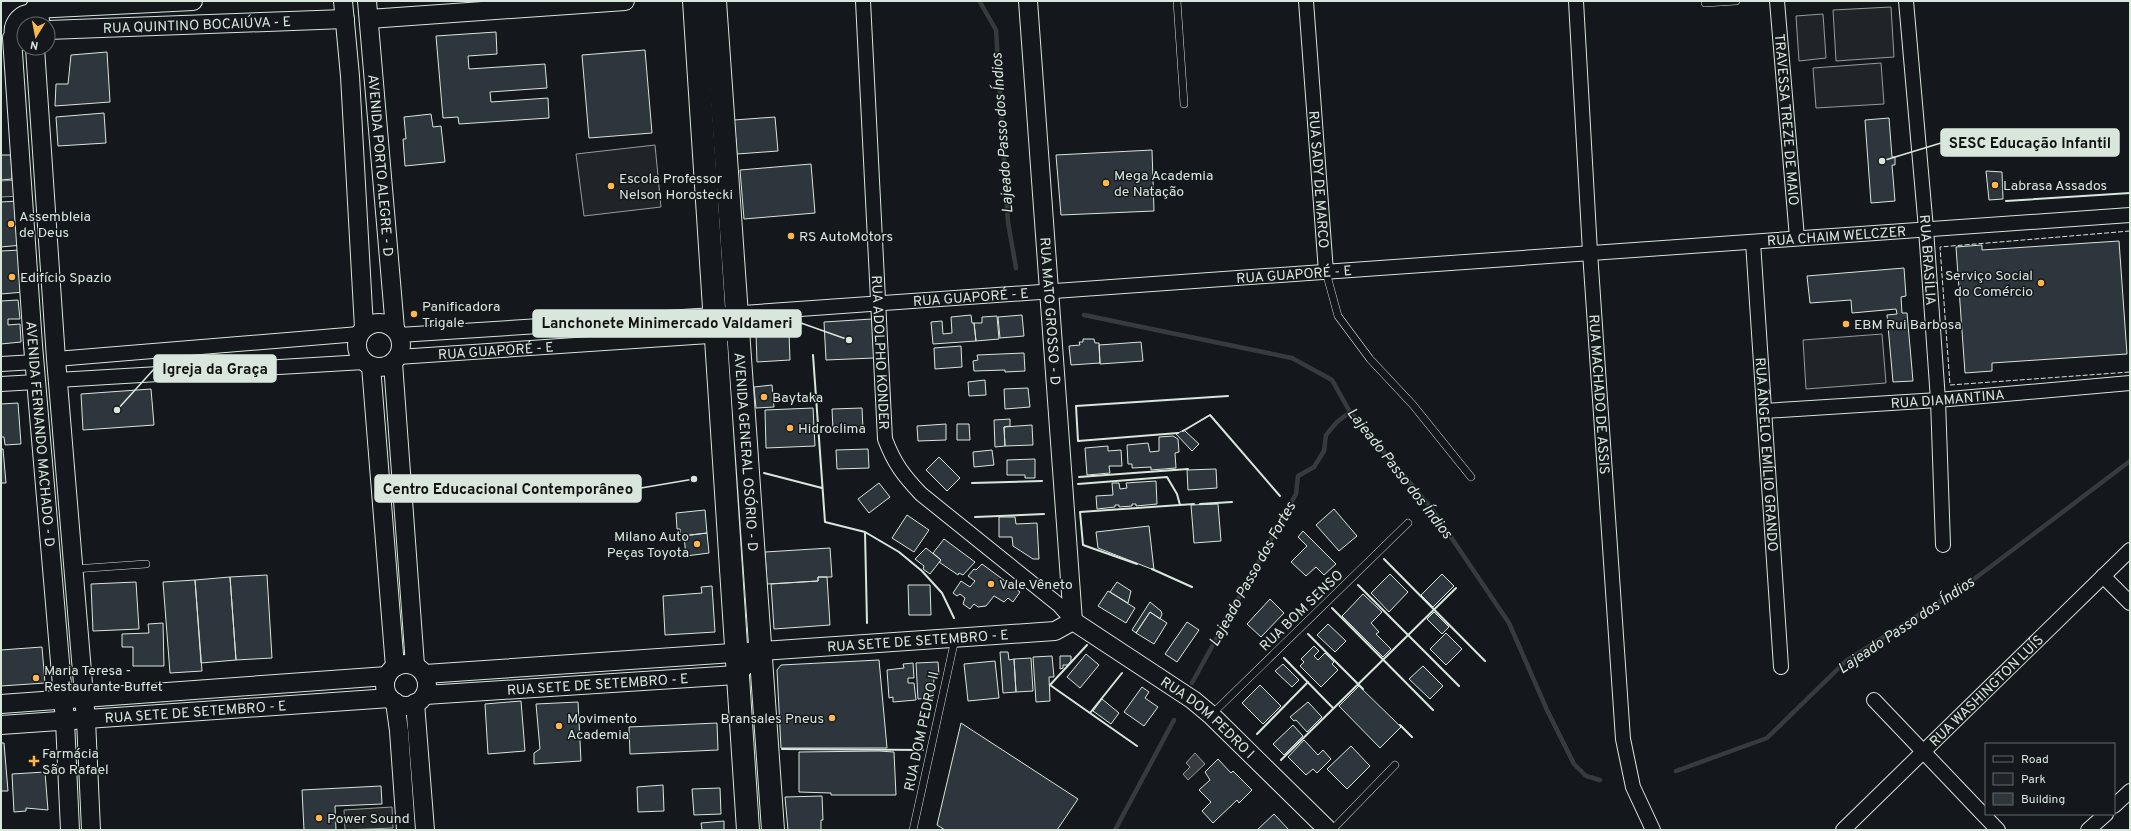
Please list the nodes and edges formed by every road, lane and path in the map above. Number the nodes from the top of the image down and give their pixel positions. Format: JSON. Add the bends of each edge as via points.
{"nodes":[{"id":1,"x":193,"y":1,"type":"edge"},
{"id":2,"x":343,"y":1,"type":"edge"},
{"id":3,"x":367,"y":1,"type":"edge"},
{"id":4,"x":625,"y":1,"type":"edge"},
{"id":5,"x":694,"y":1,"type":"edge"},
{"id":6,"x":715,"y":1,"type":"edge"},
{"id":7,"x":863,"y":1,"type":"edge"},
{"id":8,"x":1028,"y":1,"type":"edge"},
{"id":9,"x":1177,"y":1,"type":"edge"},
{"id":10,"x":1306,"y":1,"type":"edge"},
{"id":11,"x":1576,"y":1,"type":"edge"},
{"id":12,"x":1736,"y":1,"type":"edge"},
{"id":13,"x":1777,"y":1,"type":"edge"},
{"id":14,"x":1906,"y":1,"type":"edge"},
{"id":15,"x":572,"y":3,"type":"edge"},
{"id":16,"x":1705,"y":3,"type":"dead end"},
{"id":17,"x":8,"y":9,"type":"edge"},
{"id":18,"x":34,"y":10,"type":"edge"},
{"id":19,"x":345,"y":19,"type":"junction"},
{"id":20,"x":369,"y":19,"type":"junction"},
{"id":21,"x":56,"y":30,"type":"edge"},
{"id":22,"x":11,"y":37,"type":"edge"},
{"id":23,"x":36,"y":56,"type":"edge"},
{"id":24,"x":1184,"y":104,"type":"dead end"},
{"id":25,"x":2130,"y":215,"type":"edge"},
{"id":26,"x":1926,"y":229,"type":"junction"},
{"id":27,"x":1797,"y":238,"type":"junction"},
{"id":28,"x":1753,"y":242,"type":"junction"},
{"id":29,"x":1590,"y":252,"type":"junction"},
{"id":30,"x":1326,"y":272,"type":"junction"},
{"id":31,"x":1048,"y":292,"type":"junction"},
{"id":32,"x":878,"y":304,"type":"junction"},
{"id":33,"x":737,"y":323,"type":"junction"},
{"id":34,"x":715,"y":325,"type":"junction"},
{"id":35,"x":362,"y":331,"type":"junction"},
{"id":36,"x":397,"y":332,"type":"junction"},
{"id":37,"x":56,"y":359,"type":"junction"},
{"id":38,"x":395,"y":360,"type":"junction"},
{"id":39,"x":34,"y":362,"type":"junction"},
{"id":40,"x":1,"y":364,"type":"edge"},
{"id":41,"x":367,"y":364,"type":"junction"},
{"id":42,"x":57,"y":380,"type":"junction"},
{"id":43,"x":36,"y":382,"type":"junction"},
{"id":44,"x":2130,"y":383,"type":"edge"},
{"id":45,"x":1,"y":384,"type":"edge"},
{"id":46,"x":1938,"y":400,"type":"junction"},
{"id":47,"x":1764,"y":411,"type":"junction"},
{"id":48,"x":1472,"y":477,"type":"dead end"},
{"id":49,"x":1408,"y":523,"type":"dead end"},
{"id":50,"x":1943,"y":545,"type":"dead end"},
{"id":51,"x":2130,"y":550,"type":"edge"},
{"id":52,"x":146,"y":564,"type":"dead end"},
{"id":53,"x":73,"y":569,"type":"junction"},
{"id":54,"x":2103,"y":576,"type":"junction"},
{"id":55,"x":2130,"y":603,"type":"edge"},
{"id":56,"x":1073,"y":621,"type":"junction"},
{"id":57,"x":955,"y":638,"type":"junction"},
{"id":58,"x":761,"y":651,"type":"junction"},
{"id":59,"x":735,"y":653,"type":"junction"},
{"id":60,"x":1781,"y":667,"type":"dead end"},
{"id":61,"x":420,"y":670,"type":"junction"},
{"id":62,"x":391,"y":672,"type":"junction"},
{"id":63,"x":736,"y":674,"type":"junction"},
{"id":64,"x":84,"y":698,"type":"junction"},
{"id":65,"x":420,"y":699,"type":"junction"},
{"id":66,"x":64,"y":700,"type":"junction"},
{"id":67,"x":393,"y":700,"type":"junction"},
{"id":68,"x":1874,"y":700,"type":"dead end"},
{"id":69,"x":1,"y":704,"type":"edge"},
{"id":70,"x":1211,"y":715,"type":"junction"},
{"id":71,"x":86,"y":720,"type":"junction"},
{"id":72,"x":66,"y":721,"type":"junction"},
{"id":73,"x":1,"y":725,"type":"edge"},
{"id":74,"x":1923,"y":752,"type":"junction"},
{"id":75,"x":1396,"y":765,"type":"dead end"},
{"id":76,"x":2130,"y":791,"type":"edge"},
{"id":77,"x":2115,"y":805,"type":"edge"},
{"id":78,"x":2105,"y":815,"type":"edge"},
{"id":79,"x":70,"y":830,"type":"edge"},
{"id":80,"x":92,"y":830,"type":"edge"},
{"id":81,"x":406,"y":830,"type":"edge"},
{"id":82,"x":425,"y":830,"type":"edge"},
{"id":83,"x":748,"y":830,"type":"edge"},
{"id":84,"x":773,"y":830,"type":"edge"},
{"id":85,"x":913,"y":830,"type":"edge"},
{"id":86,"x":1328,"y":830,"type":"edge"},
{"id":87,"x":1332,"y":830,"type":"edge"},
{"id":88,"x":1653,"y":830,"type":"edge"},
{"id":89,"x":1843,"y":830,"type":"edge"},
{"id":90,"x":1998,"y":830,"type":"edge"},
{"id":91,"x":2088,"y":830,"type":"edge"}],
"edges":[{"from":1,"to":18,"type":"street","name":"RUA QUINTINO BOCAIÚVA - E"},
{"from":2,"to":19,"type":"street","name":"AVENIDA PORTO ALEGRE - D"},
{"from":3,"to":20,"type":"street","name":"AVENIDA PORTO ALEGRE - D"},
{"from":4,"to":15,"type":"street"},
{"from":5,"to":34,"type":"main road","name":"AVENIDA GENERAL OSÓRIO - D"},
{"from":6,"to":33,"type":"main road","name":"AVENIDA GENERAL OSÓRIO - D"},
{"from":7,"to":32,"type":"street","name":"RUA ADOLPHO KONDER"},
{"from":8,"to":31,"type":"street","name":"RUA MATO GROSSO - D"},
{"from":9,"to":24,"type":"lane"},
{"from":10,"to":30,"type":"street","name":"RUA SADY DE MARCO"},
{"from":11,"to":29,"type":"street","name":"RUA MACHADO DE ASSIS"},
{"from":12,"to":16,"type":"lane"},
{"from":13,"to":27,"type":"street","name":"TRAVESSA TREZE DE MAIO"},
{"from":14,"to":26,"type":"street","name":"RUA BRASÍLIA"},
{"from":15,"to":20,"type":"street"},
{"from":17,"to":18,"type":"street","name":"RUA QUINTINO BOCAIÚVA - E","via":[[18,5]]},
{"from":17,"to":22,"type":"street","name":"AVENIDA FERNANDO MACHADO - D","via":[[4,24]]},
{"from":19,"to":21,"type":"street","name":"RUA QUINTINO BOCAIÚVA - E"},
{"from":19,"to":35,"type":"street","name":"AVENIDA PORTO ALEGRE - D"},
{"from":20,"to":36,"type":"street","name":"AVENIDA PORTO ALEGRE - D"},
{"from":22,"to":39,"type":"street","name":"AVENIDA FERNANDO MACHADO - D"},
{"from":23,"to":37,"type":"street","name":"AVENIDA FERNANDO MACHADO - D"},
{"from":25,"to":26,"type":"street","name":"RUA CHAIM WELCZER"},
{"from":26,"to":27,"type":"street","name":"RUA CHAIM WELCZER"},
{"from":26,"to":46,"type":"street","name":"RUA BRASÍLIA"},
{"from":27,"to":28,"type":"street","name":"RUA CHAIM WELCZER"},
{"from":28,"to":29,"type":"street","name":"RUA CHAIM WELCZER"},
{"from":28,"to":47,"type":"street","name":"RUA ÂNGELO EMÍLIO GRANDO"},
{"from":29,"to":30,"type":"street","name":"RUA GUAPORÉ - E"},
{"from":29,"to":88,"type":"street","name":"RUA MACHADO DE ASSIS","via":[[1623,739],[1633,787]]},
{"from":30,"to":31,"type":"street","name":"RUA GUAPORÉ - E"},
{"from":30,"to":48,"type":"lane","name":"RUA SADY DE MARCO","via":[[1338,316],[1370,359],[1413,405]]},
{"from":31,"to":32,"type":"street","name":"RUA GUAPORÉ - E"},
{"from":31,"to":56,"type":"street","name":"RUA MATO GROSSO - D"},
{"from":32,"to":33,"type":"street","name":"RUA GUAPORÉ - E"},
{"from":32,"to":56,"type":"street","name":"RUA ADOLPHO KONDER","via":[[885,439],[893,461],[921,494],[1059,605]]},
{"from":33,"to":34,"type":"street","name":"RUA GUAPORÉ - E"},
{"from":33,"to":34,"type":"street","name":"RUA GUAPORÉ - E"},
{"from":33,"to":58,"type":"main road","name":"AVENIDA GENERAL OSÓRIO - D"},
{"from":34,"to":36,"type":"street","name":"RUA GUAPORÉ - E"},
{"from":34,"to":38,"type":"street","name":"RUA GUAPORÉ - E"},
{"from":34,"to":59,"type":"main road","name":"AVENIDA GENERAL OSÓRIO - D"},
{"from":35,"to":36,"type":"street","via":[[376,323],[383,323]]},
{"from":35,"to":37,"type":"street"},
{"from":35,"to":41,"type":"street","via":[[357,348]]},
{"from":36,"to":38,"type":"street","via":[[401,343]]},
{"from":37,"to":42,"type":"street","name":"AVENIDA FERNANDO MACHADO - D"},
{"from":38,"to":41,"type":"street","via":[[378,367]]},
{"from":38,"to":61,"type":"street"},
{"from":39,"to":40,"type":"street"},
{"from":39,"to":43,"type":"street","name":"AVENIDA FERNANDO MACHADO - D"},
{"from":41,"to":42,"type":"street"},
{"from":41,"to":62,"type":"street"},
{"from":42,"to":53,"type":"street","name":"AVENIDA FERNANDO MACHADO - D"},
{"from":43,"to":45,"type":"street"},
{"from":43,"to":66,"type":"street","name":"AVENIDA FERNANDO MACHADO - D"},
{"from":44,"to":46,"type":"street","name":"RUA DIAMANTINA"},
{"from":46,"to":47,"type":"street","name":"RUA DIAMANTINA"},
{"from":46,"to":50,"type":"street","name":"RUA BRASÍLIA"},
{"from":47,"to":60,"type":"street","name":"RUA ÂNGELO EMÍLIO GRANDO"},
{"from":49,"to":70,"type":"lane","name":"RUA BOM SENSO"},
{"from":51,"to":54,"type":"street","name":"RUA WASHINGTON LUÍS"},
{"from":52,"to":53,"type":"lane"},
{"from":53,"to":64,"type":"street","name":"AVENIDA FERNANDO MACHADO - D"},
{"from":54,"to":55,"type":"street"},
{"from":54,"to":74,"type":"street","name":"RUA WASHINGTON LUÍS"},
{"from":56,"to":57,"type":"street","name":"RUA SETE DE SETEMBRO - E","via":[[1055,631]]},
{"from":56,"to":70,"type":"street","name":"RUA DOM PEDRO I","via":[[1193,700]]},
{"from":57,"to":58,"type":"street","name":"RUA SETE DE SETEMBRO - E"},
{"from":57,"to":85,"type":"lane","name":"RUA DOM PEDRO II"},
{"from":58,"to":59,"type":"street","name":"RUA SETE DE SETEMBRO - E"},
{"from":58,"to":63,"type":"street"},
{"from":58,"to":84,"type":"main road","name":"AVENIDA GENERAL OSÓRIO - D"},
{"from":59,"to":61,"type":"street","name":"RUA SETE DE SETEMBRO - E"},
{"from":59,"to":63,"type":"main road","name":"AVENIDA GENERAL OSÓRIO - D"},
{"from":61,"to":62,"type":"street","via":[[402,664]]},
{"from":61,"to":65,"type":"street","via":[[427,681]]},
{"from":62,"to":64,"type":"street","name":"RUA SETE DE SETEMBRO - E"},
{"from":62,"to":67,"type":"street","via":[[385,688]]},
{"from":63,"to":65,"type":"street","name":"RUA SETE DE SETEMBRO - E"},
{"from":63,"to":83,"type":"main road","name":"AVENIDA GENERAL OSÓRIO - D"},
{"from":64,"to":66,"type":"street","name":"RUA SETE DE SETEMBRO - E"},
{"from":64,"to":71,"type":"street","name":"AVENIDA FERNANDO MACHADO - D"},
{"from":65,"to":67,"type":"street","via":[[405,706]]},
{"from":65,"to":82,"type":"street"},
{"from":66,"to":69,"type":"street","name":"RUA SETE DE SETEMBRO - E"},
{"from":66,"to":72,"type":"street","name":"AVENIDA FERNANDO MACHADO - D"},
{"from":67,"to":71,"type":"street","name":"RUA SETE DE SETEMBRO - E"},
{"from":67,"to":81,"type":"street","via":[[399,731]]},
{"from":68,"to":74,"type":"street"},
{"from":70,"to":86,"type":"street","name":"RUA DOM PEDRO I"},
{"from":71,"to":72,"type":"street","name":"RUA SETE DE SETEMBRO - E"},
{"from":71,"to":80,"type":"street","name":"AVENIDA FERNANDO MACHADO - D"},
{"from":72,"to":73,"type":"street","name":"RUA SETE DE SETEMBRO - E"},
{"from":72,"to":79,"type":"street","name":"AVENIDA FERNANDO MACHADO - D"},
{"from":74,"to":89,"type":"street","name":"RUA WASHINGTON LUÍS"},
{"from":74,"to":90,"type":"street"},
{"from":75,"to":87,"type":"lane"},
{"from":76,"to":77,"type":"street"},
{"from":78,"to":91,"type":"street"}]}
